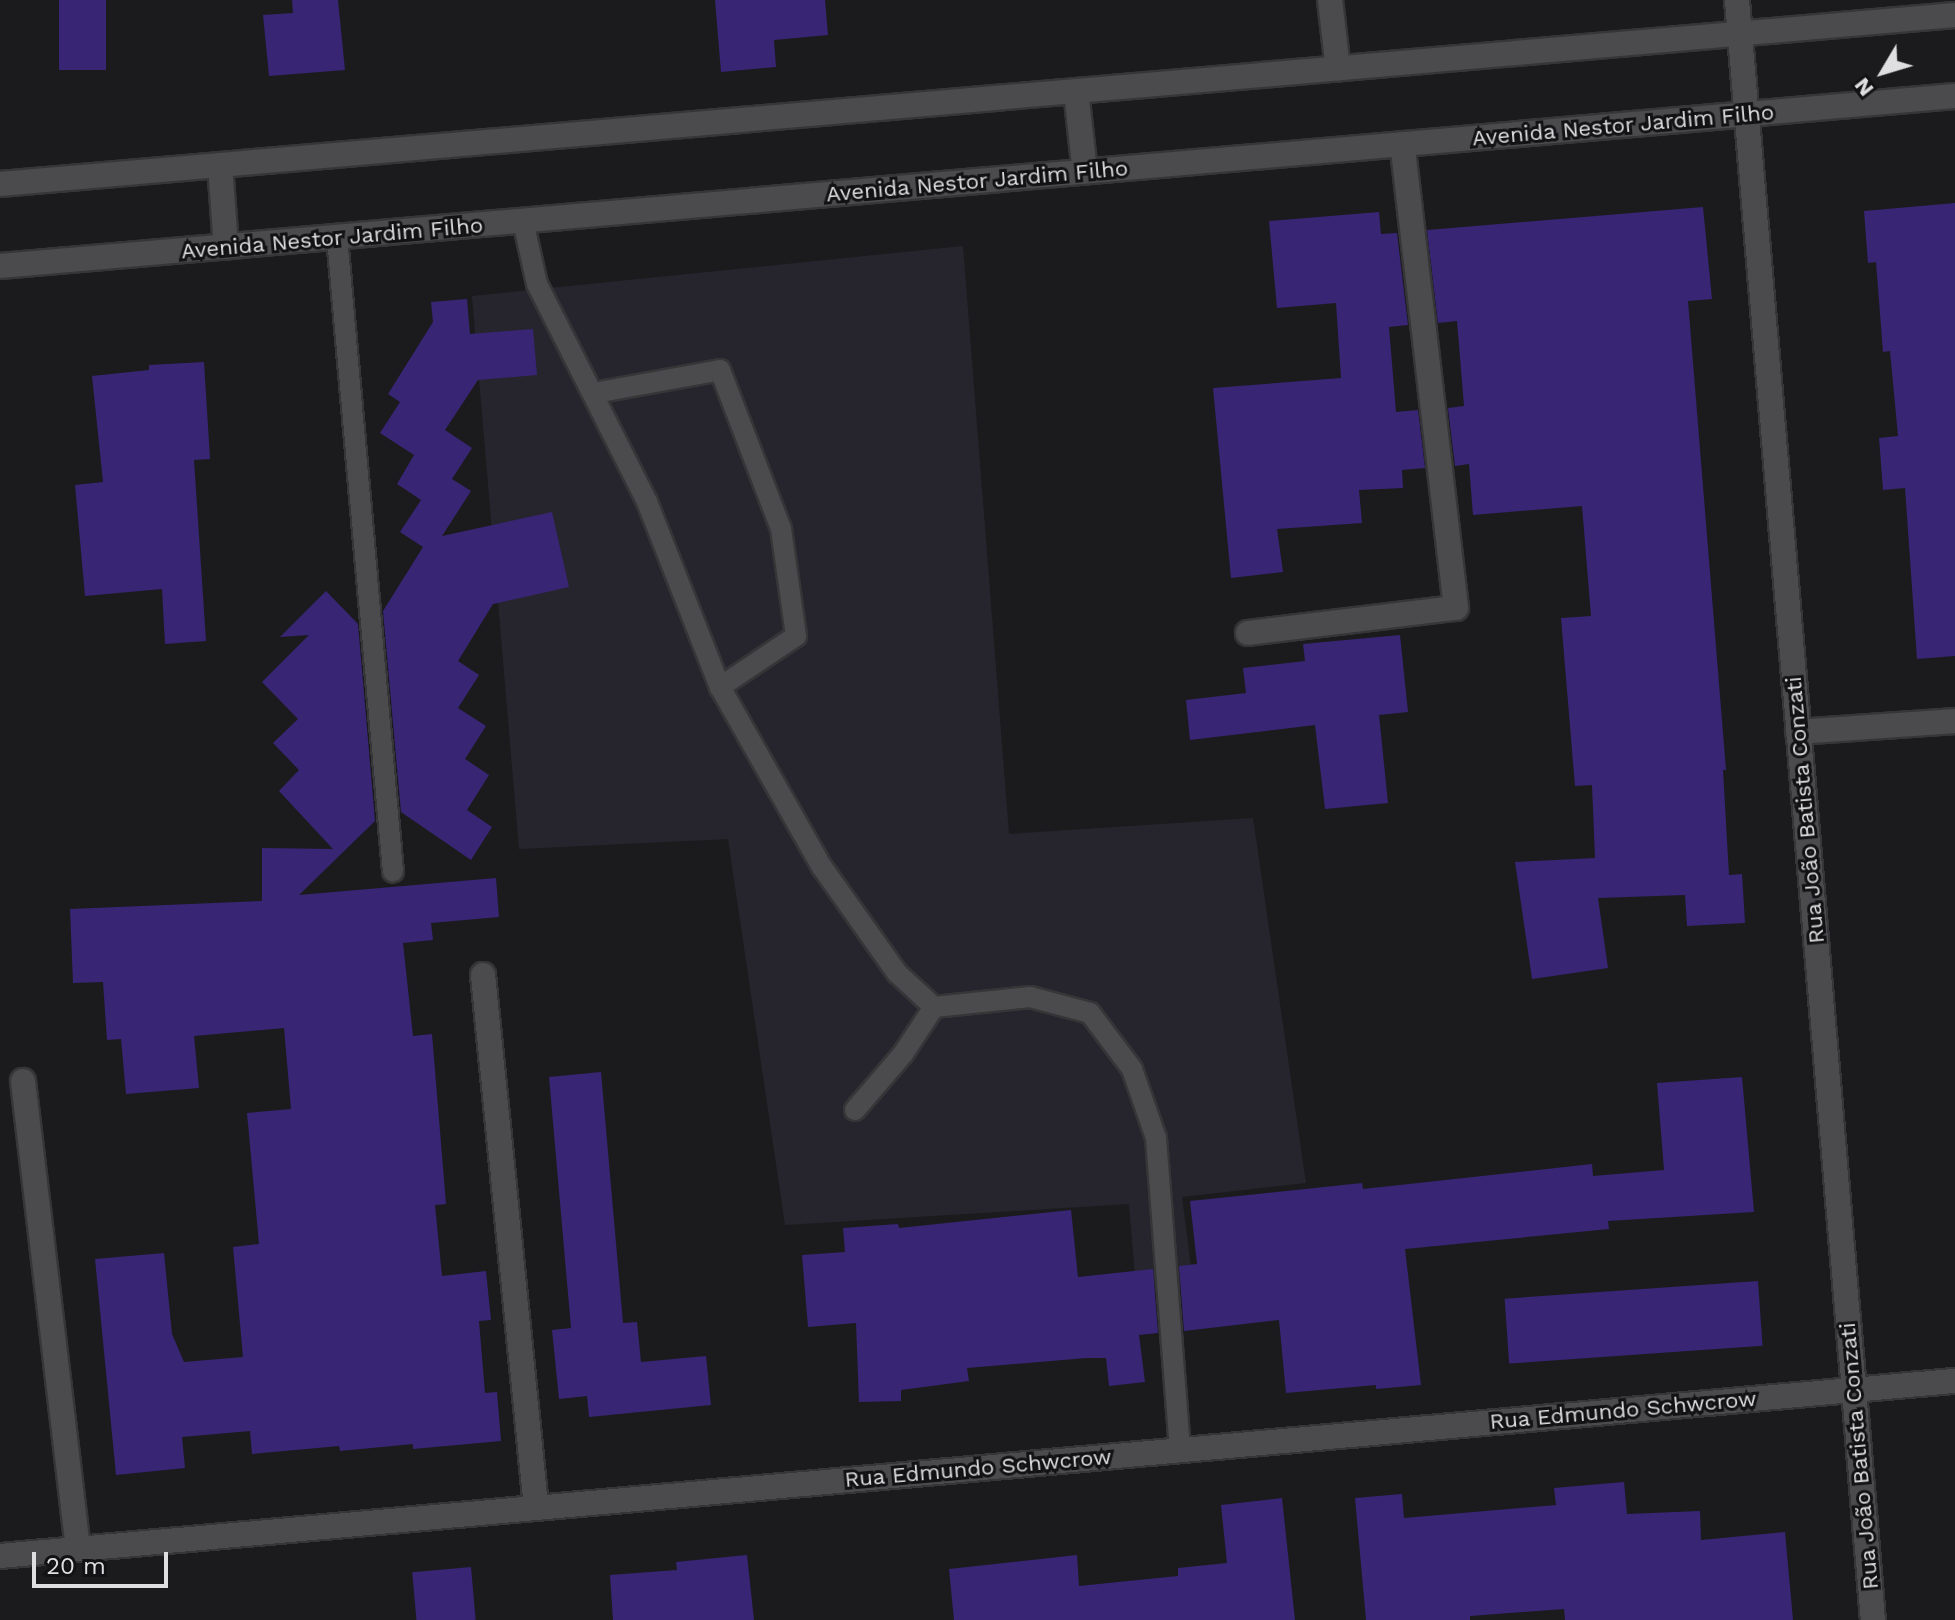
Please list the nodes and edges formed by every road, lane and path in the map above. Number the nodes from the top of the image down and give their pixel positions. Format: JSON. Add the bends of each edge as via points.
{"nodes":[{"id":1,"x":1330,"y":0,"type":"edge"},
{"id":2,"x":1737,"y":0,"type":"edge"},
{"id":3,"x":1943,"y":11,"type":"edge"},
{"id":4,"x":1740,"y":33,"type":"junction"},
{"id":5,"x":1338,"y":69,"type":"junction"},
{"id":6,"x":1076,"y":91,"type":"junction"},
{"id":7,"x":1955,"y":96,"type":"edge"},
{"id":8,"x":1747,"y":115,"type":"junction"},
{"id":9,"x":1402,"y":144,"type":"junction"},
{"id":10,"x":220,"y":165,"type":"junction"},
{"id":11,"x":1085,"y":172,"type":"junction"},
{"id":12,"x":0,"y":184,"type":"edge"},
{"id":13,"x":523,"y":221,"type":"junction"},
{"id":14,"x":337,"y":237,"type":"junction"},
{"id":15,"x":226,"y":247,"type":"junction"},
{"id":16,"x":0,"y":266,"type":"edge"},
{"id":17,"x":594,"y":393,"type":"junction"},
{"id":18,"x":1248,"y":633,"type":"dead end"},
{"id":19,"x":720,"y":687,"type":"junction"},
{"id":20,"x":1955,"y":721,"type":"edge"},
{"id":21,"x":1798,"y":732,"type":"junction"},
{"id":22,"x":393,"y":872,"type":"dead end"},
{"id":23,"x":483,"y":975,"type":"dead end"},
{"id":24,"x":934,"y":1007,"type":"junction"},
{"id":25,"x":23,"y":1081,"type":"dead end"},
{"id":26,"x":855,"y":1110,"type":"dead end"},
{"id":27,"x":1955,"y":1381,"type":"edge"},
{"id":28,"x":1854,"y":1390,"type":"junction"},
{"id":29,"x":1180,"y":1450,"type":"junction"},
{"id":30,"x":536,"y":1507,"type":"junction"},
{"id":31,"x":78,"y":1549,"type":"junction"},
{"id":32,"x":0,"y":1556,"type":"edge"},
{"id":33,"x":1873,"y":1620,"type":"edge"}],
"edges":[{"from":1,"to":5,"type":"street"},
{"from":2,"to":4,"type":"street","name":"Rua João Batista Conzati"},
{"from":3,"to":4,"type":"street"},
{"from":4,"to":5,"type":"street"},
{"from":4,"to":8,"type":"street","name":"Rua João Batista Conzati"},
{"from":5,"to":6,"type":"street"},
{"from":6,"to":10,"type":"street"},
{"from":6,"to":11,"type":"street"},
{"from":7,"to":8,"type":"street","name":"Avenida Nestor Jardim Filho"},
{"from":8,"to":9,"type":"street","name":"Avenida Nestor Jardim Filho"},
{"from":8,"to":21,"type":"street","name":"Rua João Batista Conzati"},
{"from":9,"to":11,"type":"street","name":"Avenida Nestor Jardim Filho"},
{"from":9,"to":18,"type":"street","via":[[1456,608]]},
{"from":10,"to":12,"type":"street"},
{"from":10,"to":15,"type":"street"},
{"from":11,"to":13,"type":"street","name":"Avenida Nestor Jardim Filho"},
{"from":13,"to":14,"type":"street","name":"Avenida Nestor Jardim Filho"},
{"from":13,"to":17,"type":"lane","via":[[537,284]]},
{"from":14,"to":15,"type":"street","name":"Avenida Nestor Jardim Filho"},
{"from":14,"to":22,"type":"lane"},
{"from":15,"to":16,"type":"street","name":"Avenida Nestor Jardim Filho"},
{"from":17,"to":19,"type":"lane","via":[[647,502]]},
{"from":17,"to":19,"type":"lane","via":[[720,370],[781,529],[796,636]]},
{"from":19,"to":24,"type":"lane","via":[[822,867],[897,973]]},
{"from":20,"to":21,"type":"street"},
{"from":21,"to":28,"type":"street","name":"Rua João Batista Conzati"},
{"from":23,"to":30,"type":"street"},
{"from":24,"to":26,"type":"lane","via":[[903,1054]]},
{"from":24,"to":29,"type":"lane","via":[[1030,997],[1090,1013],[1132,1069],[1156,1138]]},
{"from":25,"to":31,"type":"street"},
{"from":27,"to":28,"type":"street","name":"Rua Edmundo Schwcrow"},
{"from":28,"to":29,"type":"street","name":"Rua Edmundo Schwcrow"},
{"from":28,"to":33,"type":"street","name":"Rua João Batista Conzati"},
{"from":29,"to":30,"type":"street","name":"Rua Edmundo Schwcrow"},
{"from":30,"to":31,"type":"street","name":"Rua Edmundo Schwcrow"},
{"from":31,"to":32,"type":"street","name":"Rua Edmundo Schwcrow"}]}
